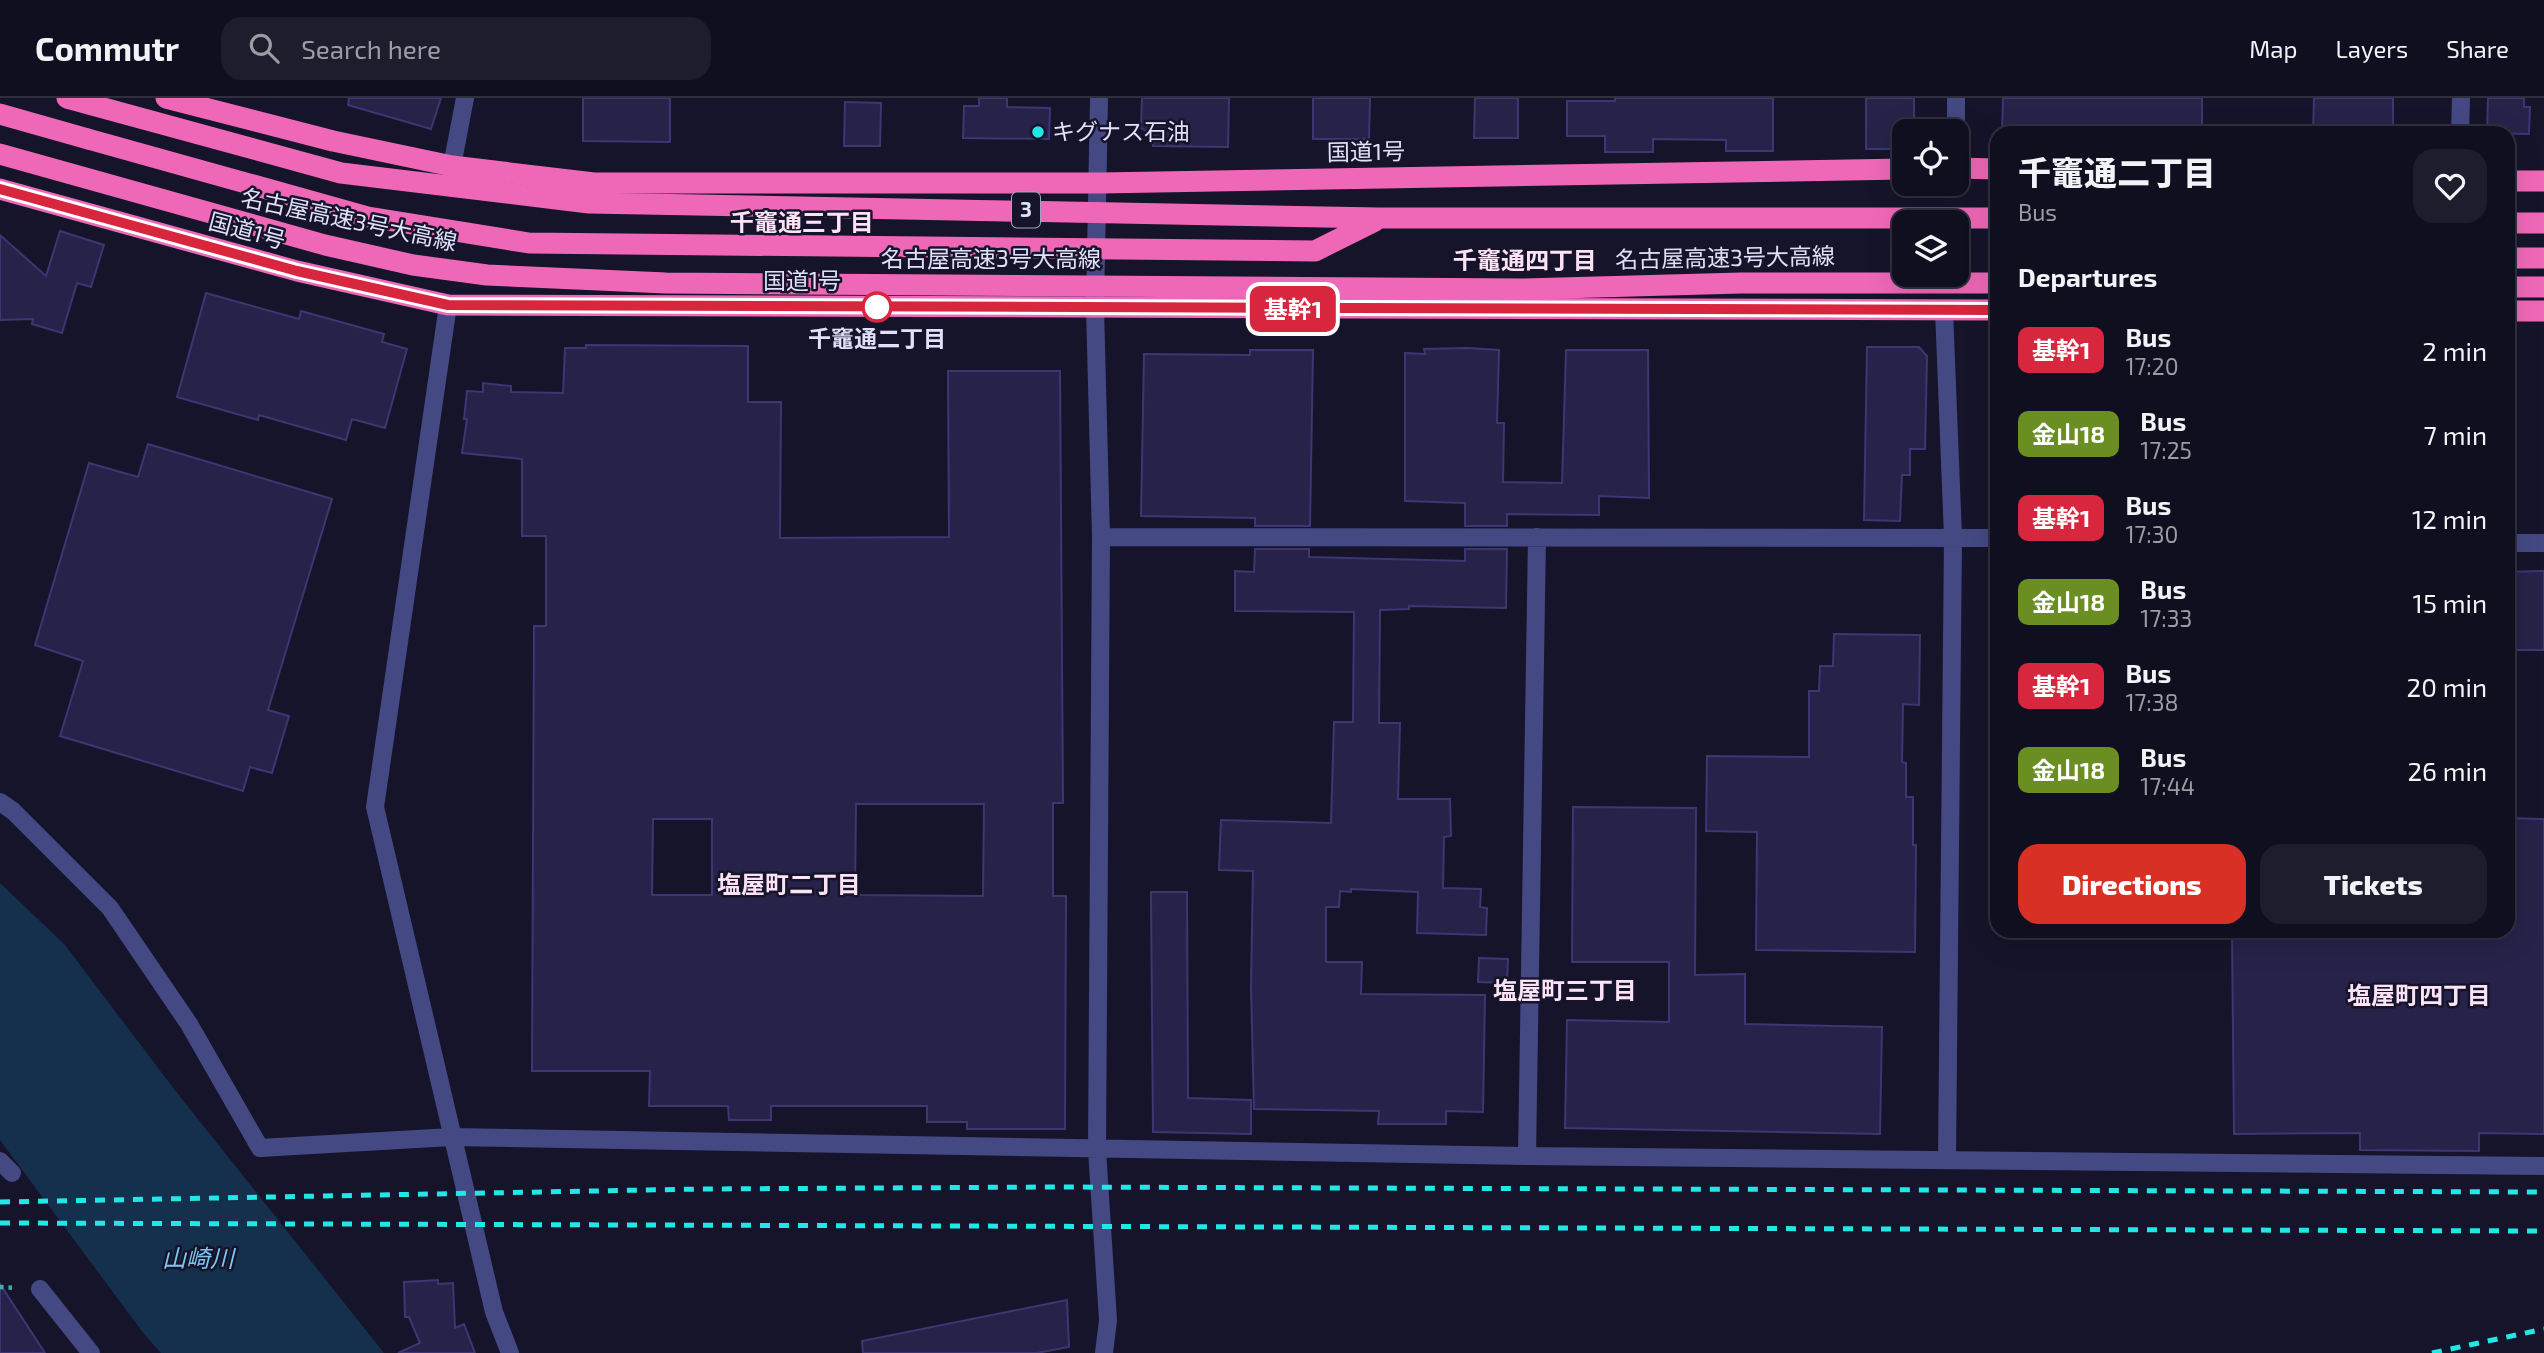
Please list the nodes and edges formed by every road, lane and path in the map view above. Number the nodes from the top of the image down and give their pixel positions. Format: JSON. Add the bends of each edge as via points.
{"nodes":[{"id":1,"x":67,"y":98,"type":"edge"},
{"id":2,"x":166,"y":98,"type":"edge"},
{"id":3,"x":465,"y":98,"type":"edge"},
{"id":4,"x":1099,"y":98,"type":"edge"},
{"id":5,"x":1956,"y":98,"type":"edge"},
{"id":6,"x":2460,"y":98,"type":"edge"},
{"id":7,"x":0,"y":114,"type":"edge"},
{"id":8,"x":1956,"y":119,"type":"edge"},
{"id":9,"x":2460,"y":126,"type":"edge"},
{"id":10,"x":0,"y":154,"type":"edge"},
{"id":11,"x":452,"y":166,"type":"junction"},
{"id":12,"x":1969,"y":168,"type":"edge"},
{"id":13,"x":1892,"y":169,"type":"edge"},
{"id":14,"x":1990,"y":169,"type":"edge"},
{"id":15,"x":2515,"y":181,"type":"edge"},
{"id":16,"x":2544,"y":181,"type":"edge"},
{"id":17,"x":1100,"y":183,"type":"junction"},
{"id":18,"x":0,"y":189,"type":"edge"},
{"id":19,"x":1379,"y":218,"type":"junction"},
{"id":20,"x":1990,"y":218,"type":"edge"},
{"id":21,"x":2515,"y":223,"type":"edge"},
{"id":22,"x":2544,"y":223,"type":"edge"},
{"id":23,"x":2515,"y":258,"type":"edge"},
{"id":24,"x":2544,"y":258,"type":"edge"},
{"id":25,"x":1990,"y":276,"type":"edge"},
{"id":26,"x":1859,"y":282,"type":"junction"},
{"id":27,"x":1990,"y":283,"type":"edge"},
{"id":28,"x":2515,"y":287,"type":"edge"},
{"id":29,"x":2544,"y":287,"type":"edge"},
{"id":30,"x":448,"y":305,"type":"junction"},
{"id":31,"x":1095,"y":308,"type":"junction"},
{"id":32,"x":1944,"y":310,"type":"junction"},
{"id":33,"x":1990,"y":310,"type":"edge"},
{"id":34,"x":2515,"y":311,"type":"edge"},
{"id":35,"x":2544,"y":311,"type":"edge"},
{"id":36,"x":1101,"y":537,"type":"junction"},
{"id":37,"x":1537,"y":537,"type":"junction"},
{"id":38,"x":1953,"y":537,"type":"junction"},
{"id":39,"x":1990,"y":537,"type":"edge"},
{"id":40,"x":2515,"y":543,"type":"edge"},
{"id":41,"x":2544,"y":543,"type":"edge"},
{"id":42,"x":0,"y":802,"type":"edge"},
{"id":43,"x":451,"y":1137,"type":"junction"},
{"id":44,"x":1097,"y":1150,"type":"junction"},
{"id":45,"x":1527,"y":1156,"type":"junction"},
{"id":46,"x":1947,"y":1158,"type":"junction"},
{"id":47,"x":2544,"y":1166,"type":"edge"},
{"id":48,"x":40,"y":1289,"type":"dead end"},
{"id":49,"x":91,"y":1353,"type":"edge"},
{"id":50,"x":510,"y":1353,"type":"edge"},
{"id":51,"x":1104,"y":1353,"type":"edge"}],
"edges":[{"from":1,"to":19,"type":"highway","name":"名古屋高速3号大高線","number":"3","bridge":true,"via":[[341,173],[589,203]]},
{"from":2,"to":11,"type":"highway","name":"国道1号"},
{"from":3,"to":11,"type":"street"},
{"from":4,"to":17,"type":"street"},
{"from":5,"to":8,"type":"street"},
{"from":6,"to":9,"type":"street"},
{"from":7,"to":19,"type":"highway","bridge":true,"via":[[368,217],[529,243],[1315,251]]},
{"from":10,"to":26,"type":"highway","name":"名古屋高速3号大高線","bridge":true,"via":[[325,245],[413,265],[487,275],[666,283],[1508,289]]},
{"from":11,"to":17,"type":"highway","name":"国道1号","via":[[594,183]]},
{"from":12,"to":14,"type":"highway"},
{"from":13,"to":17,"type":"highway","name":"国道1号"},
{"from":15,"to":16,"type":"highway"},
{"from":17,"to":31,"type":"street"},
{"from":18,"to":30,"type":"highway","name":"国道1号","via":[[297,271]]},
{"from":19,"to":20,"type":"highway","name":"名古屋高速3号大高線","number":"3","bridge":true},
{"from":21,"to":22,"type":"highway"},
{"from":23,"to":24,"type":"highway"},
{"from":25,"to":26,"type":"highway","bridge":true},
{"from":26,"to":27,"type":"highway","name":"名古屋高速3号大高線","bridge":true},
{"from":28,"to":29,"type":"highway"},
{"from":30,"to":31,"type":"highway","name":"国道1号"},
{"from":30,"to":43,"type":"street","via":[[376,807]]},
{"from":31,"to":32,"type":"highway","name":"国道1号"},
{"from":31,"to":36,"type":"street"},
{"from":32,"to":33,"type":"highway","name":"国道1号"},
{"from":32,"to":38,"type":"street"},
{"from":34,"to":35,"type":"highway"},
{"from":36,"to":37,"type":"street"},
{"from":36,"to":44,"type":"street"},
{"from":37,"to":38,"type":"street"},
{"from":37,"to":45,"type":"street"},
{"from":38,"to":39,"type":"street"},
{"from":38,"to":46,"type":"street"},
{"from":40,"to":41,"type":"street"},
{"from":42,"to":43,"type":"street","via":[[110,908],[189,1024],[260,1148]]},
{"from":43,"to":44,"type":"street"},
{"from":43,"to":50,"type":"street","via":[[494,1312]]},
{"from":44,"to":45,"type":"street"},
{"from":44,"to":51,"type":"street","via":[[1108,1320]]},
{"from":45,"to":46,"type":"street"},
{"from":46,"to":47,"type":"street"},
{"from":48,"to":49,"type":"street"}]}
